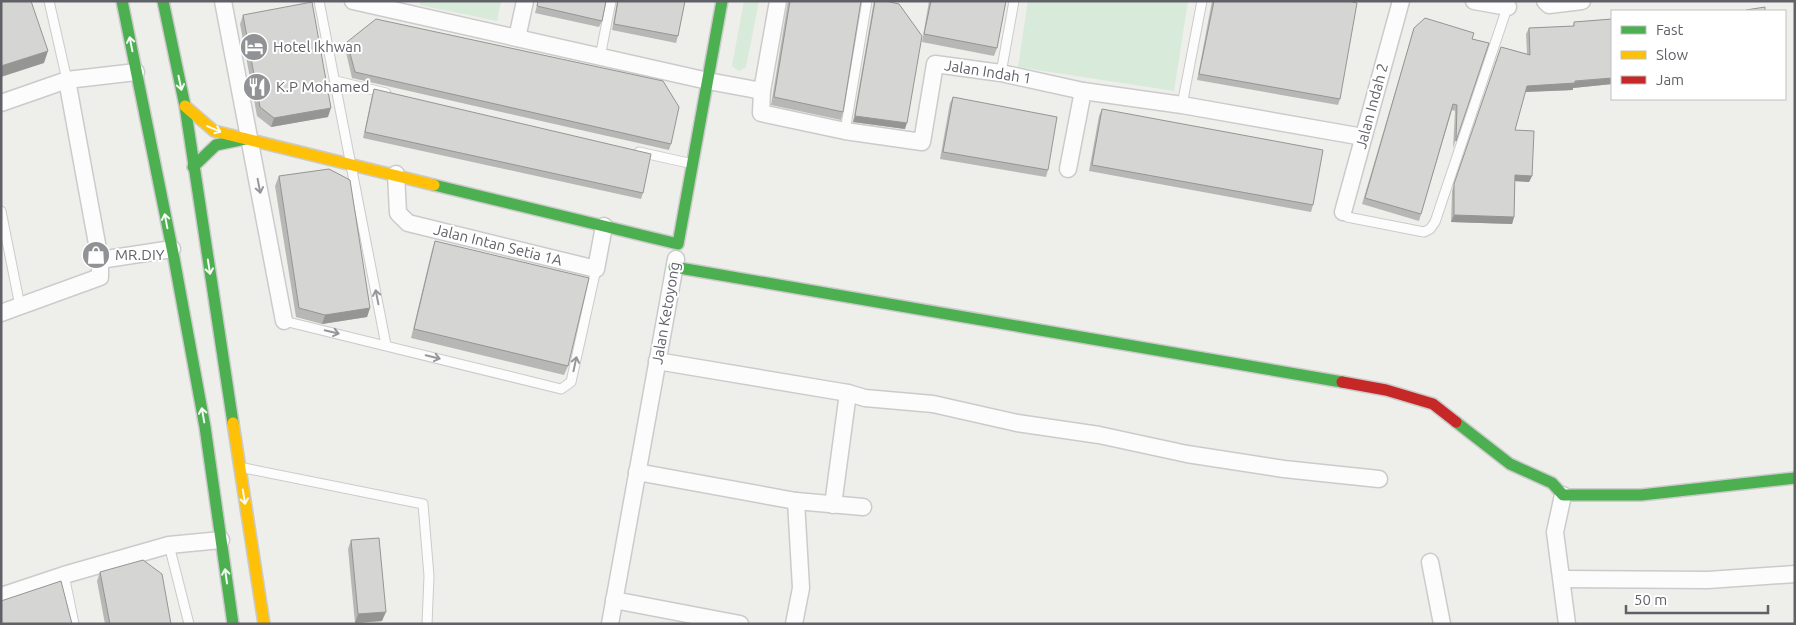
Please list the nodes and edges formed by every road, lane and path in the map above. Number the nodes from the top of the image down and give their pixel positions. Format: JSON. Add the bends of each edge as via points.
{"nodes":[{"id":1,"x":49,"y":1,"type":"edge"},
{"id":2,"x":122,"y":1,"type":"edge"},
{"id":3,"x":163,"y":1,"type":"edge"},
{"id":4,"x":223,"y":1,"type":"edge"},
{"id":5,"x":319,"y":1,"type":"edge"},
{"id":6,"x":353,"y":1,"type":"edge"},
{"id":7,"x":525,"y":1,"type":"edge"},
{"id":8,"x":610,"y":1,"type":"edge"},
{"id":9,"x":722,"y":1,"type":"edge"},
{"id":10,"x":778,"y":1,"type":"edge"},
{"id":11,"x":867,"y":1,"type":"edge"},
{"id":12,"x":1014,"y":1,"type":"edge"},
{"id":13,"x":1202,"y":1,"type":"edge"},
{"id":14,"x":1401,"y":1,"type":"edge"},
{"id":15,"x":1474,"y":1,"type":"edge"},
{"id":16,"x":1582,"y":1,"type":"edge"},
{"id":17,"x":1547,"y":3,"type":"edge"},
{"id":18,"x":1508,"y":4,"type":"edge"},
{"id":19,"x":414,"y":8,"type":"edge"},
{"id":20,"x":517,"y":38,"type":"junction"},
{"id":21,"x":600,"y":57,"type":"junction"},
{"id":22,"x":136,"y":72,"type":"junction"},
{"id":23,"x":1001,"y":72,"type":"junction"},
{"id":24,"x":67,"y":80,"type":"junction"},
{"id":25,"x":708,"y":81,"type":"junction"},
{"id":26,"x":336,"y":82,"type":"junction"},
{"id":27,"x":762,"y":91,"type":"junction"},
{"id":28,"x":1083,"y":91,"type":"junction"},
{"id":29,"x":394,"y":95,"type":"edge"},
{"id":30,"x":1,"y":102,"type":"edge"},
{"id":31,"x":1182,"y":105,"type":"junction"},
{"id":32,"x":185,"y":106,"type":"junction"},
{"id":33,"x":845,"y":131,"type":"junction"},
{"id":34,"x":1363,"y":137,"type":"junction"},
{"id":35,"x":249,"y":138,"type":"junction"},
{"id":36,"x":625,"y":149,"type":"edge"},
{"id":37,"x":352,"y":163,"type":"junction"},
{"id":38,"x":693,"y":164,"type":"junction"},
{"id":39,"x":193,"y":167,"type":"junction"},
{"id":40,"x":1068,"y":169,"type":"dead end"},
{"id":41,"x":396,"y":174,"type":"junction"},
{"id":42,"x":1,"y":211,"type":"edge"},
{"id":43,"x":1343,"y":212,"type":"joint"},
{"id":44,"x":604,"y":226,"type":"junction"},
{"id":45,"x":678,"y":244,"type":"junction"},
{"id":46,"x":172,"y":249,"type":"junction"},
{"id":47,"x":100,"y":260,"type":"junction"},
{"id":48,"x":674,"y":267,"type":"junction"},
{"id":49,"x":596,"y":269,"type":"junction"},
{"id":50,"x":20,"y":306,"type":"junction"},
{"id":51,"x":1,"y":313,"type":"edge"},
{"id":52,"x":284,"y":321,"type":"joint"},
{"id":53,"x":386,"y":345,"type":"junction"},
{"id":54,"x":657,"y":361,"type":"junction"},
{"id":55,"x":848,"y":393,"type":"junction"},
{"id":56,"x":240,"y":467,"type":"junction"},
{"id":57,"x":637,"y":472,"type":"junction"},
{"id":58,"x":1795,"y":478,"type":"edge"},
{"id":59,"x":1379,"y":479,"type":"dead end"},
{"id":60,"x":1563,"y":496,"type":"junction"},
{"id":61,"x":796,"y":501,"type":"junction"},
{"id":62,"x":833,"y":505,"type":"junction"},
{"id":63,"x":863,"y":507,"type":"dead end"},
{"id":64,"x":221,"y":540,"type":"junction"},
{"id":65,"x":168,"y":545,"type":"junction"},
{"id":66,"x":1430,"y":562,"type":"dead end"},
{"id":67,"x":1795,"y":574,"type":"edge"},
{"id":68,"x":64,"y":575,"type":"junction"},
{"id":69,"x":1563,"y":579,"type":"junction"},
{"id":70,"x":1,"y":596,"type":"edge"},
{"id":71,"x":614,"y":600,"type":"junction"},
{"id":72,"x":74,"y":624,"type":"edge"},
{"id":73,"x":189,"y":624,"type":"edge"},
{"id":74,"x":233,"y":624,"type":"edge"},
{"id":75,"x":264,"y":624,"type":"edge"},
{"id":76,"x":427,"y":624,"type":"edge"},
{"id":77,"x":610,"y":624,"type":"edge"},
{"id":78,"x":740,"y":624,"type":"edge"},
{"id":79,"x":794,"y":624,"type":"edge"},
{"id":80,"x":1442,"y":624,"type":"edge"},
{"id":81,"x":1566,"y":624,"type":"edge"}],
"edges":[{"from":1,"to":24,"type":"lane"},
{"from":22,"to":2,"type":"street","one_way":true},
{"from":3,"to":32,"type":"street","one_way":true},
{"from":4,"to":35,"type":"street"},
{"from":5,"to":26,"type":"lane"},
{"from":6,"to":19,"type":"street"},
{"from":7,"to":20,"type":"street"},
{"from":8,"to":21,"type":"lane"},
{"from":9,"to":25,"type":"street","name":"Jalan Ketoyong"},
{"from":10,"to":27,"type":"street","name":"Jalan Indah 1"},
{"from":11,"to":33,"type":"lane"},
{"from":12,"to":23,"type":"lane"},
{"from":13,"to":31,"type":"lane"},
{"from":14,"to":34,"type":"street","name":"Jalan Indah 2"},
{"from":15,"to":18,"type":"street"},
{"from":16,"to":17,"type":"street"},
{"from":18,"to":43,"type":"lane","via":[[1430,229],[1424,232],[1347,217]]},
{"from":19,"to":20,"type":"street"},
{"from":20,"to":21,"type":"street"},
{"from":21,"to":25,"type":"street"},
{"from":22,"to":24,"type":"street"},
{"from":46,"to":22,"type":"street","one_way":true},
{"from":23,"to":28,"type":"street","name":"Jalan Indah 1"},
{"from":23,"to":33,"type":"street","name":"Jalan Indah 1","via":[[935,64],[922,142]]},
{"from":24,"to":30,"type":"street"},
{"from":24,"to":47,"type":"street"},
{"from":25,"to":27,"type":"street"},
{"from":25,"to":38,"type":"street","name":"Jalan Ketoyong"},
{"from":26,"to":29,"type":"lane"},
{"from":26,"to":37,"type":"lane"},
{"from":27,"to":33,"type":"street","name":"Jalan Indah 1","via":[[761,113]]},
{"from":28,"to":31,"type":"street","name":"Jalan Indah 1"},
{"from":28,"to":40,"type":"street"},
{"from":31,"to":34,"type":"street","name":"Jalan Indah 1"},
{"from":32,"to":35,"type":"street","one_way":true,"via":[[214,131]]},
{"from":32,"to":39,"type":"street"},
{"from":34,"to":43,"type":"street","name":"Jalan Indah 2"},
{"from":35,"to":37,"type":"street"},
{"from":35,"to":39,"type":"street","via":[[216,146]]},
{"from":35,"to":52,"type":"street","one_way":true},
{"from":36,"to":38,"type":"lane"},
{"from":37,"to":41,"type":"street"},
{"from":53,"to":37,"type":"lane","one_way":true},
{"from":38,"to":45,"type":"street","name":"Jalan Ketoyong"},
{"from":39,"to":56,"type":"street","one_way":true},
{"from":41,"to":44,"type":"street"},
{"from":41,"to":49,"type":"street","name":"Jalan Intan Setia 1A","via":[[398,213],[408,223]]},
{"from":42,"to":50,"type":"lane"},
{"from":44,"to":45,"type":"street"},
{"from":44,"to":49,"type":"street"},
{"from":45,"to":48,"type":"street","name":"Jalan Ketoyong"},
{"from":46,"to":47,"type":"street"},
{"from":64,"to":46,"type":"street","one_way":true,"via":[[205,427]]},
{"from":47,"to":50,"type":"street","via":[[100,277]]},
{"from":48,"to":54,"type":"street","name":"Jalan Ketoyong"},
{"from":48,"to":60,"type":"street","via":[[1386,390],[1433,404],[1510,464],[1552,483]]},
{"from":53,"to":49,"type":"lane","one_way":true,"via":[[561,389],[571,382]]},
{"from":50,"to":51,"type":"street"},
{"from":52,"to":53,"type":"lane","one_way":true},
{"from":54,"to":55,"type":"street"},
{"from":54,"to":57,"type":"street","name":"Jalan Ketoyong"},
{"from":55,"to":59,"type":"street","via":[[865,398],[933,404],[1187,454]]},
{"from":55,"to":62,"type":"street"},
{"from":56,"to":75,"type":"street","one_way":true},
{"from":56,"to":76,"type":"lane","via":[[422,504],[429,576]]},
{"from":57,"to":61,"type":"street"},
{"from":57,"to":71,"type":"street","name":"Jalan Ketoyong"},
{"from":58,"to":60,"type":"street","via":[[1641,495]]},
{"from":60,"to":69,"type":"street","via":[[1555,532]]},
{"from":61,"to":62,"type":"street"},
{"from":61,"to":79,"type":"street","via":[[801,588]]},
{"from":62,"to":63,"type":"street"},
{"from":64,"to":65,"type":"street"},
{"from":74,"to":64,"type":"street","one_way":true},
{"from":65,"to":68,"type":"street"},
{"from":65,"to":73,"type":"lane"},
{"from":66,"to":80,"type":"street"},
{"from":67,"to":69,"type":"street","via":[[1708,580]]},
{"from":68,"to":70,"type":"street"},
{"from":68,"to":72,"type":"lane"},
{"from":69,"to":81,"type":"street"},
{"from":71,"to":77,"type":"street","name":"Jalan Ketoyong"},
{"from":71,"to":78,"type":"street"}]}
